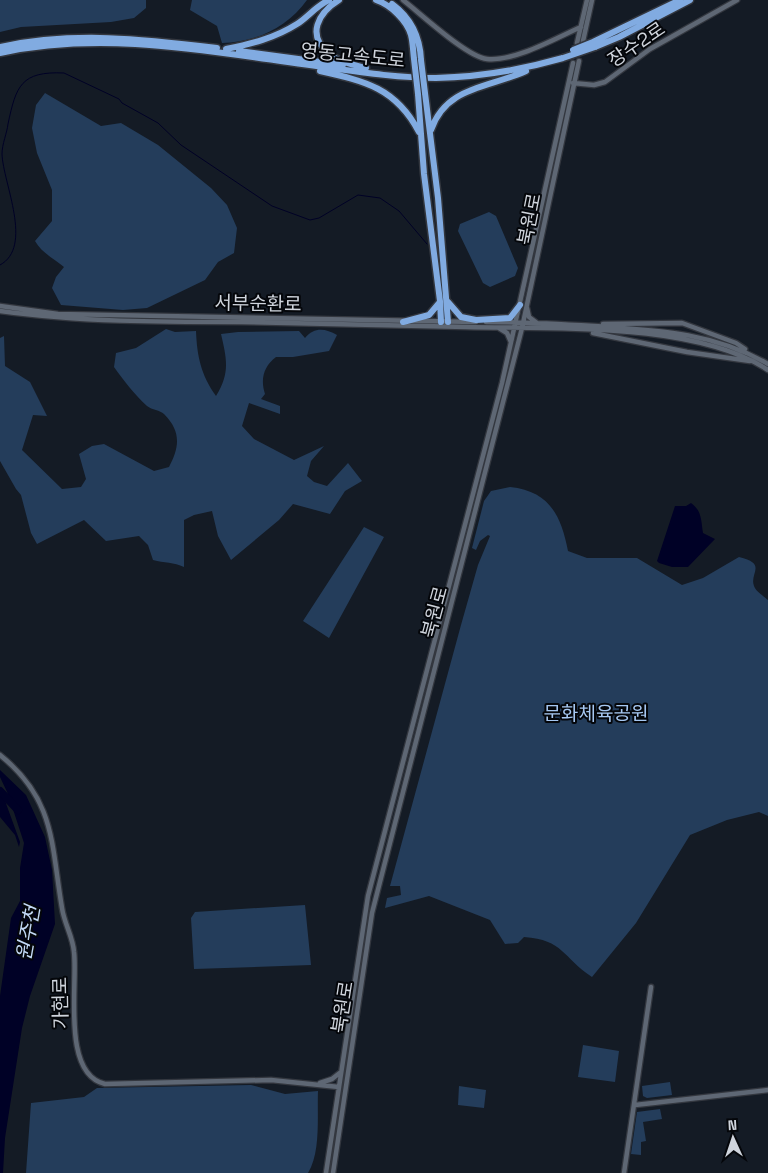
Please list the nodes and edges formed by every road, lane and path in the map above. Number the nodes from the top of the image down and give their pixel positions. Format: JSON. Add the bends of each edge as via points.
{"nodes":[{"id":1,"x":329,"y":0,"type":"edge"},
{"id":2,"x":339,"y":0,"type":"edge"},
{"id":3,"x":376,"y":0,"type":"edge"},
{"id":4,"x":386,"y":0,"type":"edge"},
{"id":5,"x":404,"y":0,"type":"edge"},
{"id":6,"x":587,"y":0,"type":"edge"},
{"id":7,"x":592,"y":0,"type":"edge"},
{"id":8,"x":680,"y":0,"type":"edge"},
{"id":9,"x":690,"y":0,"type":"edge"},
{"id":10,"x":737,"y":0,"type":"edge"},
{"id":11,"x":583,"y":28,"type":"junction"},
{"id":12,"x":580,"y":42,"type":"dead end"},
{"id":13,"x":594,"y":45,"type":"junction"},
{"id":14,"x":0,"y":47,"type":"edge"},
{"id":15,"x":226,"y":49,"type":"junction"},
{"id":16,"x":0,"y":52,"type":"edge"},
{"id":17,"x":563,"y":56,"type":"junction"},
{"id":18,"x":417,"y":60,"type":"junction"},
{"id":19,"x":579,"y":61,"type":"dead end"},
{"id":20,"x":573,"y":63,"type":"dead end"},
{"id":21,"x":300,"y":64,"type":"junction"},
{"id":22,"x":538,"y":65,"type":"junction"},
{"id":23,"x":366,"y":68,"type":"junction"},
{"id":24,"x":571,"y":83,"type":"junction"},
{"id":25,"x":421,"y":94,"type":"junction"},
{"id":26,"x":430,"y":131,"type":"junction"},
{"id":27,"x":421,"y":136,"type":"junction"},
{"id":28,"x":444,"y":301,"type":"junction"},
{"id":29,"x":523,"y":305,"type":"junction"},
{"id":30,"x":0,"y":306,"type":"edge"},
{"id":31,"x":0,"y":311,"type":"edge"},
{"id":32,"x":478,"y":321,"type":"junction"},
{"id":33,"x":403,"y":322,"type":"junction"},
{"id":34,"x":516,"y":322,"type":"junction"},
{"id":35,"x":523,"y":322,"type":"junction"},
{"id":36,"x":346,"y":323,"type":"junction"},
{"id":37,"x":495,"y":323,"type":"junction"},
{"id":38,"x":537,"y":323,"type":"junction"},
{"id":39,"x":444,"y":324,"type":"junction"},
{"id":40,"x":564,"y":327,"type":"junction"},
{"id":41,"x":515,"y":328,"type":"junction"},
{"id":42,"x":522,"y":328,"type":"junction"},
{"id":43,"x":535,"y":329,"type":"junction"},
{"id":44,"x":511,"y":343,"type":"junction"},
{"id":45,"x":518,"y":344,"type":"junction"},
{"id":46,"x":759,"y":361,"type":"junction"},
{"id":47,"x":768,"y":364,"type":"edge"},
{"id":48,"x":768,"y":370,"type":"edge"},
{"id":49,"x":502,"y":383,"type":"junction"},
{"id":50,"x":508,"y":385,"type":"junction"},
{"id":51,"x":490,"y":442,"type":"junction"},
{"id":52,"x":0,"y":755,"type":"edge"},
{"id":53,"x":368,"y":896,"type":"junction"},
{"id":54,"x":376,"y":896,"type":"junction"},
{"id":55,"x":651,"y":987,"type":"dead end"},
{"id":56,"x":350,"y":1007,"type":"junction"},
{"id":57,"x":356,"y":1008,"type":"junction"},
{"id":58,"x":341,"y":1072,"type":"junction"},
{"id":59,"x":316,"y":1084,"type":"junction"},
{"id":60,"x":338,"y":1087,"type":"junction"},
{"id":61,"x":346,"y":1088,"type":"junction"},
{"id":62,"x":766,"y":1090,"type":"edge"},
{"id":63,"x":635,"y":1105,"type":"junction"},
{"id":64,"x":326,"y":1173,"type":"edge"},
{"id":65,"x":334,"y":1173,"type":"edge"},
{"id":66,"x":624,"y":1173,"type":"edge"}],
"edges":[{"from":1,"to":15,"type":"highway","via":[[297,24],[277,34]]},
{"from":2,"to":23,"type":"highway","via":[[319,17],[316,35],[329,54]]},
{"from":3,"to":18,"type":"highway","via":[[405,23]]},
{"from":4,"to":18,"type":"highway","via":[[410,20],[417,35]]},
{"from":5,"to":11,"type":"street","via":[[470,52],[486,59],[519,54]]},
{"from":6,"to":11,"type":"street"},
{"from":7,"to":11,"type":"street"},
{"from":8,"to":13,"type":"highway","name":"영동고속도로"},
{"from":9,"to":13,"type":"highway","name":"영동고속도로"},
{"from":10,"to":24,"type":"street","name":"장수2로","via":[[650,49],[605,82],[594,85]]},
{"from":11,"to":12,"type":"street"},
{"from":13,"to":17,"type":"highway","name":"영동고속도로","bridge":true},
{"from":14,"to":15,"type":"highway","name":"영동고속도로","via":[[62,38],[123,37]]},
{"from":15,"to":23,"type":"highway","name":"영동고속도로"},
{"from":16,"to":21,"type":"highway","name":"영동고속도로","via":[[49,44],[127,43]]},
{"from":17,"to":22,"type":"highway","name":"영동고속도로"},
{"from":17,"to":23,"type":"highway","name":"영동고속도로","via":[[519,66],[455,73]]},
{"from":18,"to":25,"type":"highway","bridge":true},
{"from":19,"to":24,"type":"street","name":"북원로"},
{"from":20,"to":24,"type":"street","name":"북원로"},
{"from":21,"to":22,"type":"highway","name":"영동고속도로","via":[[434,78],[486,75]]},
{"from":21,"to":27,"type":"highway","via":[[357,79],[380,89],[405,109]]},
{"from":22,"to":26,"type":"highway","via":[[456,96],[440,110]]},
{"from":24,"to":29,"type":"street","name":"북원로"},
{"from":25,"to":26,"type":"highway"},
{"from":25,"to":27,"type":"highway"},
{"from":26,"to":28,"type":"highway"},
{"from":27,"to":28,"type":"highway"},
{"from":28,"to":32,"type":"highway","via":[[461,317]]},
{"from":28,"to":33,"type":"highway","via":[[429,315]]},
{"from":28,"to":39,"type":"highway"},
{"from":29,"to":34,"type":"street","name":"북원로"},
{"from":29,"to":35,"type":"street","name":"북원로"},
{"from":29,"to":37,"type":"highway","via":[[510,318]]},
{"from":29,"to":38,"type":"street"},
{"from":30,"to":36,"type":"street","name":"서부순환로","via":[[58,314]]},
{"from":31,"to":36,"type":"street","name":"서부순환로","via":[[105,321]]},
{"from":32,"to":37,"type":"highway"},
{"from":32,"to":39,"type":"street","name":"서부순환로"},
{"from":33,"to":36,"type":"street","name":"서부순환로"},
{"from":33,"to":39,"type":"street","name":"서부순환로"},
{"from":34,"to":35,"type":"street","name":"서부순환로"},
{"from":34,"to":37,"type":"street","name":"서부순환로"},
{"from":34,"to":41,"type":"street","name":"북원로"},
{"from":35,"to":38,"type":"street","name":"서부순환로"},
{"from":35,"to":42,"type":"street","name":"북원로"},
{"from":36,"to":39,"type":"street","name":"서부순환로"},
{"from":37,"to":39,"type":"street","name":"서부순환로"},
{"from":37,"to":41,"type":"street","name":"서부순환로"},
{"from":37,"to":44,"type":"street","via":[[507,333]]},
{"from":38,"to":40,"type":"street","name":"서부순환로"},
{"from":40,"to":43,"type":"street","name":"서부순환로"},
{"from":40,"to":46,"type":"street"},
{"from":40,"to":46,"type":"street","via":[[654,330],[708,338]]},
{"from":40,"to":46,"type":"street","via":[[682,323],[736,343]]},
{"from":41,"to":42,"type":"street","name":"서부순환로"},
{"from":41,"to":44,"type":"street","name":"북원로"},
{"from":42,"to":43,"type":"street","name":"서부순환로"},
{"from":42,"to":45,"type":"street","name":"북원로"},
{"from":43,"to":45,"type":"street","via":[[523,335]]},
{"from":44,"to":49,"type":"street","name":"북원로"},
{"from":45,"to":50,"type":"street","name":"북원로"},
{"from":46,"to":47,"type":"street"},
{"from":46,"to":48,"type":"street"},
{"from":49,"to":50,"type":"street"},
{"from":49,"to":51,"type":"street","name":"북원로"},
{"from":50,"to":51,"type":"street","name":"북원로"},
{"from":51,"to":53,"type":"street","name":"북원로"},
{"from":51,"to":54,"type":"street","name":"북원로"},
{"from":52,"to":59,"type":"street","name":"가현로","via":[[37,795],[53,839],[62,907],[74,954],[74,1029],[88,1075],[105,1084],[271,1080]]},
{"from":53,"to":54,"type":"street"},
{"from":53,"to":56,"type":"street","name":"북원로"},
{"from":54,"to":57,"type":"street","name":"북원로"},
{"from":55,"to":63,"type":"street"},
{"from":56,"to":57,"type":"street"},
{"from":56,"to":58,"type":"street","name":"북원로"},
{"from":57,"to":61,"type":"street","name":"북원로"},
{"from":58,"to":59,"type":"street"},
{"from":58,"to":60,"type":"street","name":"북원로"},
{"from":59,"to":60,"type":"street","name":"가현로"},
{"from":60,"to":61,"type":"street","name":"가현로"},
{"from":60,"to":64,"type":"street","name":"북원로"},
{"from":61,"to":65,"type":"street","name":"북원로"},
{"from":62,"to":63,"type":"street"},
{"from":63,"to":66,"type":"street"}]}
